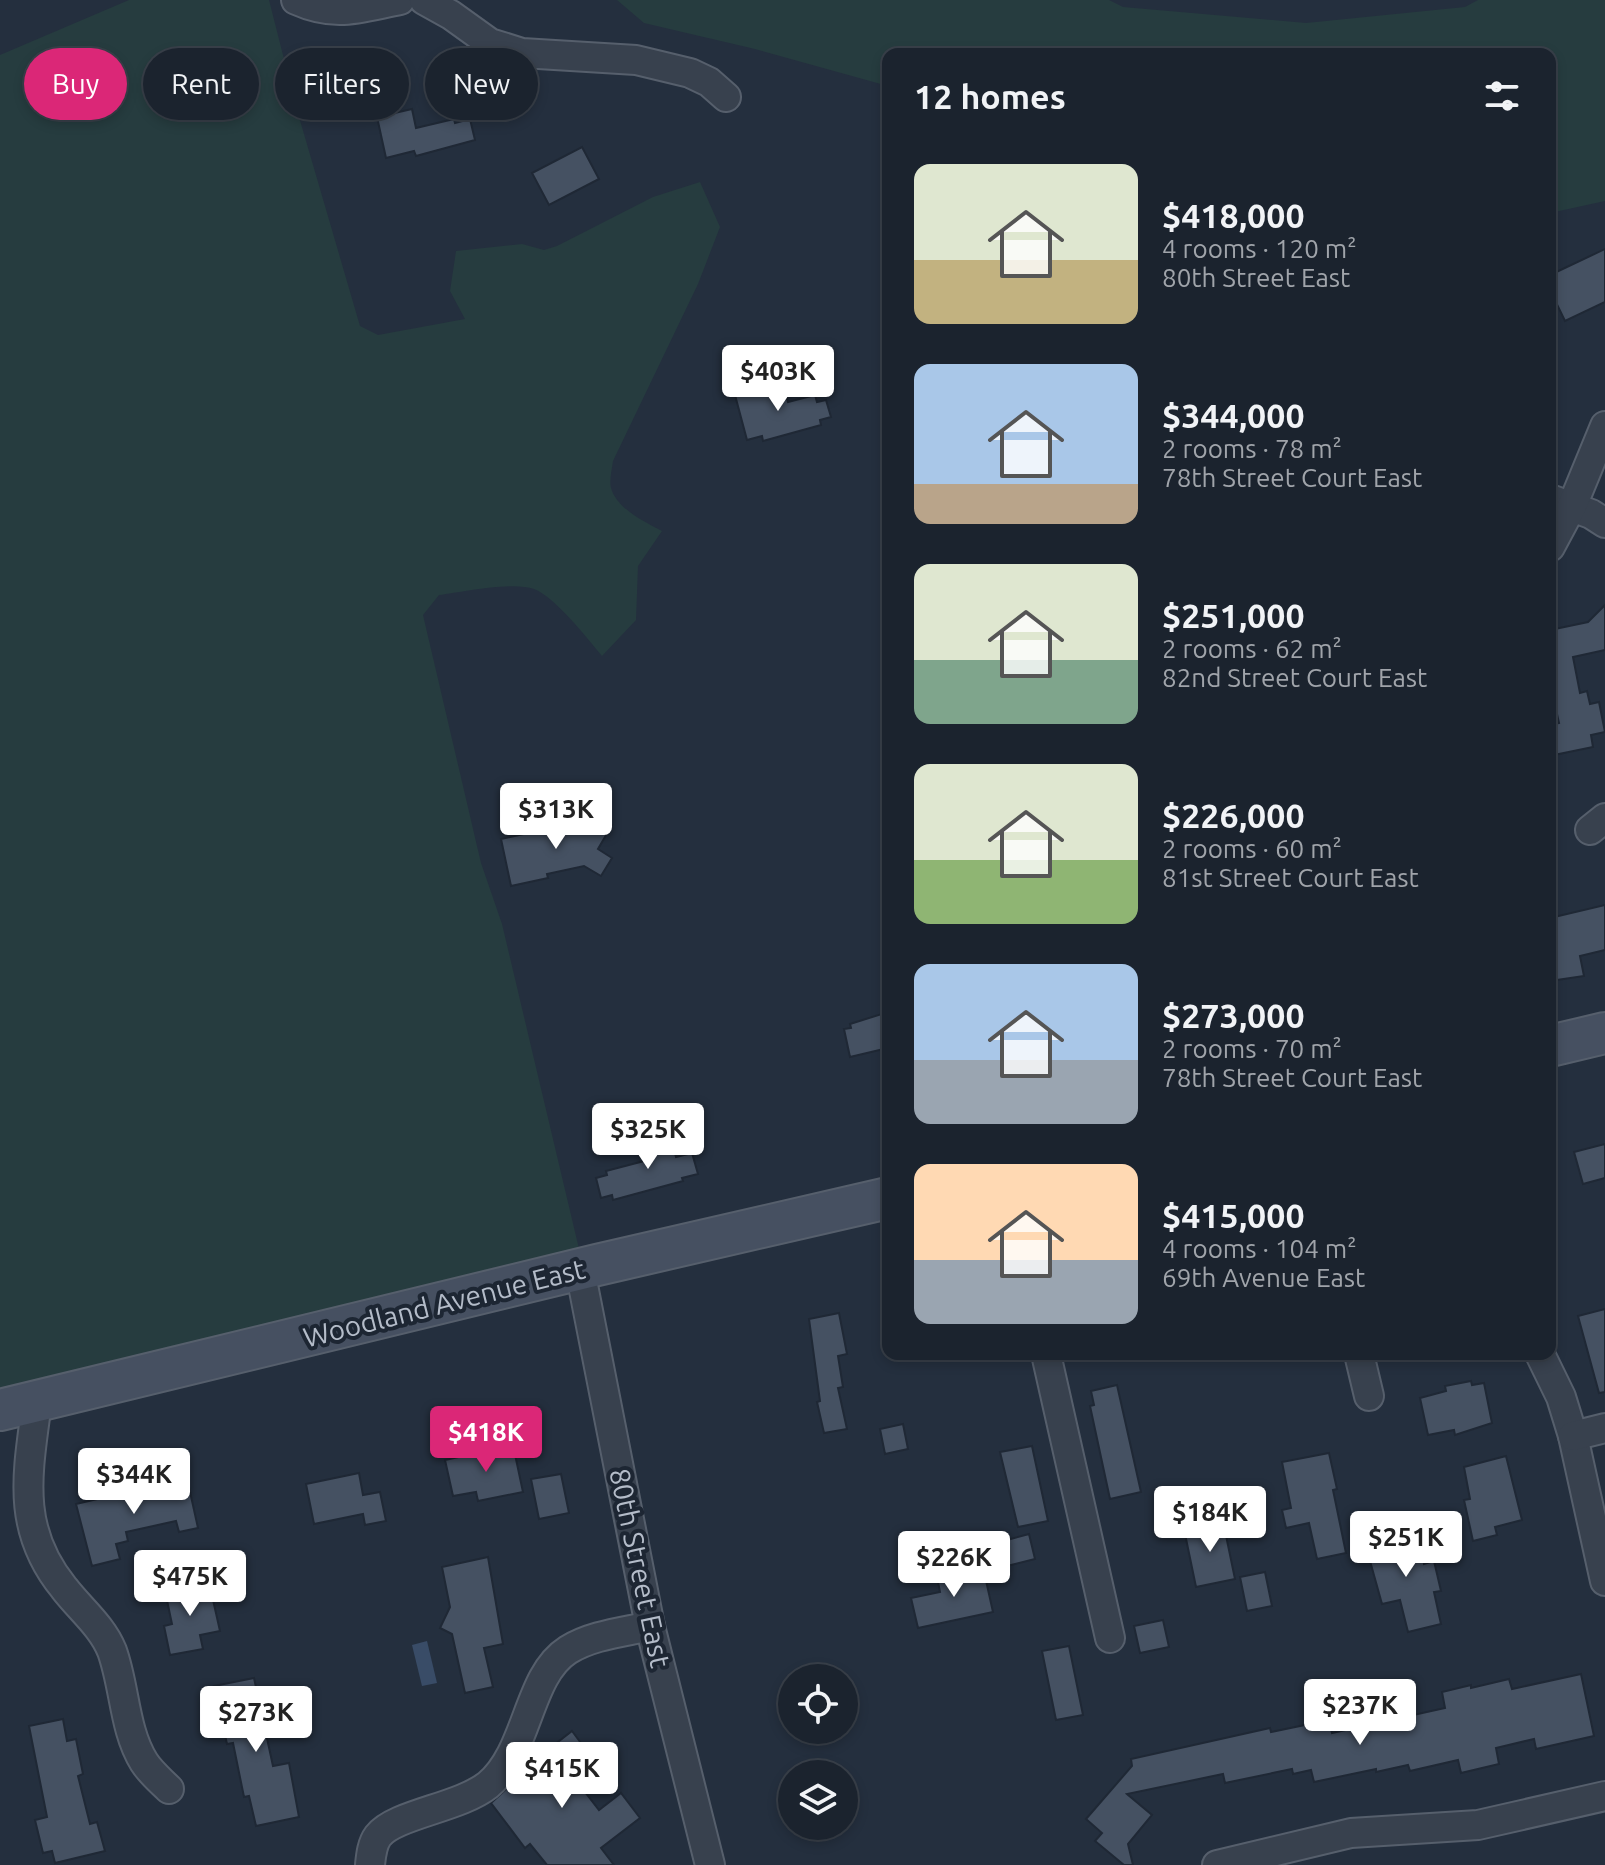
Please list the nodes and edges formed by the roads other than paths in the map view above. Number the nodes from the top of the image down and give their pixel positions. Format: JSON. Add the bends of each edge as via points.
{"nodes":[{"id":1,"x":296,"y":0,"type":"edge"},
{"id":2,"x":400,"y":0,"type":"edge"},
{"id":3,"x":424,"y":0,"type":"edge"},
{"id":4,"x":726,"y":97,"type":"dead end"},
{"id":5,"x":1605,"y":426,"type":"edge"},
{"id":6,"x":1561,"y":502,"type":"edge"},
{"id":7,"x":1556,"y":522,"type":"edge"},
{"id":8,"x":1605,"y":523,"type":"edge"},
{"id":9,"x":1605,"y":1033,"type":"edge"},
{"id":10,"x":1556,"y":1045,"type":"edge"},
{"id":11,"x":882,"y":1199,"type":"edge"},
{"id":12,"x":580,"y":1270,"type":"junction"},
{"id":13,"x":1047,"y":1360,"type":"edge"},
{"id":14,"x":1360,"y":1360,"type":"edge"},
{"id":15,"x":1543,"y":1360,"type":"edge"},
{"id":16,"x":1369,"y":1396,"type":"dead end"},
{"id":17,"x":18,"y":1406,"type":"edge"},
{"id":18,"x":1605,"y":1428,"type":"edge"},
{"id":19,"x":1573,"y":1436,"type":"junction"},
{"id":20,"x":1605,"y":1581,"type":"edge"},
{"id":21,"x":650,"y":1626,"type":"junction"},
{"id":22,"x":1110,"y":1638,"type":"dead end"},
{"id":23,"x":169,"y":1789,"type":"dead end"},
{"id":24,"x":1605,"y":1796,"type":"edge"},
{"id":25,"x":1217,"y":1864,"type":"edge"},
{"id":26,"x":370,"y":1865,"type":"edge"},
{"id":27,"x":710,"y":1865,"type":"edge"}],
"edges":[{"from":1,"to":2,"type":"street","via":[[336,12]]},
{"from":3,"to":4,"type":"street","via":[[490,43],[522,53],[636,60],[690,73]]},
{"from":5,"to":6,"type":"street"},
{"from":6,"to":7,"type":"street"},
{"from":6,"to":8,"type":"street"},
{"from":9,"to":10,"type":"street"},
{"from":11,"to":12,"type":"street","name":"Woodland Avenue East"},
{"from":12,"to":17,"type":"street","name":"Woodland Avenue East"},
{"from":12,"to":21,"type":"street","name":"80th Street East"},
{"from":13,"to":22,"type":"street"},
{"from":14,"to":16,"type":"street"},
{"from":15,"to":19,"type":"street"},
{"from":17,"to":23,"type":"street","via":[[34,1537],[50,1570],[106,1638],[139,1753]]},
{"from":18,"to":19,"type":"street"},
{"from":19,"to":20,"type":"street"},
{"from":21,"to":26,"type":"street","via":[[592,1640],[563,1654],[544,1680],[514,1752],[496,1778],[458,1802],[388,1828],[374,1843]]},
{"from":21,"to":27,"type":"street","name":"80th Street East"},
{"from":24,"to":25,"type":"street","via":[[1478,1825],[1351,1833]]}]}
